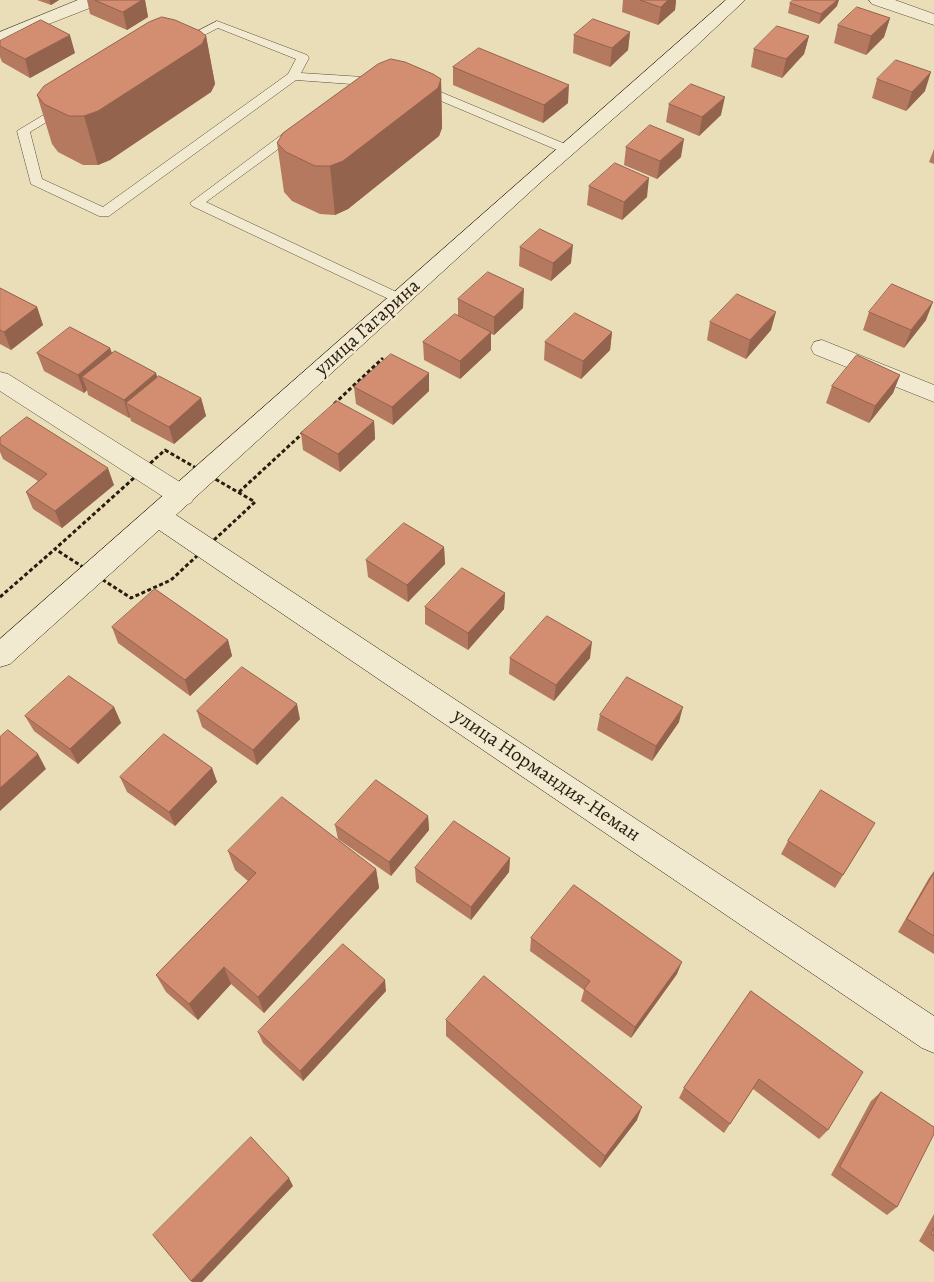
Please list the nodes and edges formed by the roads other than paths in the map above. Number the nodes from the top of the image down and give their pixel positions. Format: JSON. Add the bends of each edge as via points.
{"nodes":[{"id":1,"x":94,"y":0,"type":"edge"},
{"id":2,"x":736,"y":0,"type":"edge"},
{"id":3,"x":878,"y":0,"type":"edge"},
{"id":4,"x":934,"y":20,"type":"edge"},
{"id":5,"x":0,"y":38,"type":"edge"},
{"id":6,"x":166,"y":52,"type":"edge"},
{"id":7,"x":293,"y":76,"type":"junction"},
{"id":8,"x":74,"y":103,"type":"edge"},
{"id":9,"x":309,"y":120,"type":"edge"},
{"id":10,"x":566,"y":149,"type":"junction"},
{"id":11,"x":400,"y":299,"type":"junction"},
{"id":12,"x":822,"y":348,"type":"dead end"},
{"id":13,"x":0,"y":380,"type":"edge"},
{"id":14,"x":934,"y":394,"type":"edge"},
{"id":15,"x":182,"y":496,"type":"junction"},
{"id":16,"x":159,"y":517,"type":"junction"},
{"id":17,"x":0,"y":656,"type":"edge"},
{"id":18,"x":934,"y":1036,"type":"edge"}],
"edges":[{"from":1,"to":5,"type":"street"},
{"from":2,"to":10,"type":"street","name":"улица Гагарина"},
{"from":3,"to":4,"type":"street"},
{"from":6,"to":7,"type":"lane","via":[[217,24],[303,58]]},
{"from":7,"to":8,"type":"lane","via":[[104,213],[36,181],[23,131]]},
{"from":7,"to":10,"type":"lane","via":[[414,85]]},
{"from":9,"to":11,"type":"lane","via":[[197,202]]},
{"from":10,"to":11,"type":"street","name":"улица Гагарина"},
{"from":11,"to":15,"type":"street","name":"улица Гагарина"},
{"from":12,"to":14,"type":"street"},
{"from":13,"to":15,"type":"street"},
{"from":15,"to":16,"type":"street","name":"улица Гагарина"},
{"from":16,"to":17,"type":"street","name":"улица Гагарина"},
{"from":16,"to":18,"type":"street","name":"улица Нормандия-Неман"}]}
